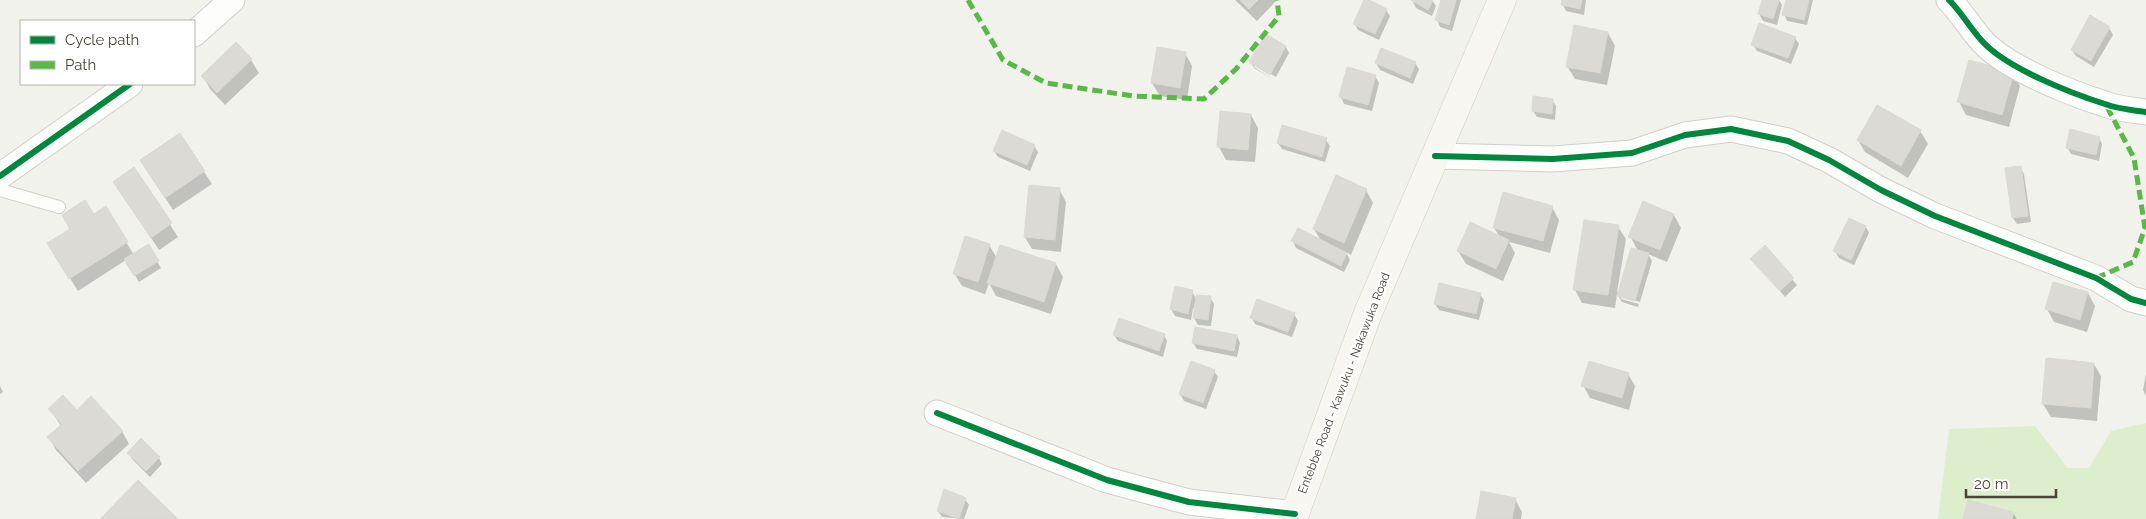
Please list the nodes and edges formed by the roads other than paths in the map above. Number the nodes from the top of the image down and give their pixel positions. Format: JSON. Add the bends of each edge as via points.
{"nodes":[{"id":1,"x":232,"y":0,"type":"edge"},
{"id":2,"x":1502,"y":0,"type":"edge"},
{"id":3,"x":1949,"y":0,"type":"edge"},
{"id":4,"x":195,"y":33,"type":"edge"},
{"id":5,"x":129,"y":85,"type":"edge"},
{"id":6,"x":2146,"y":112,"type":"edge"},
{"id":7,"x":1435,"y":156,"type":"junction"},
{"id":8,"x":0,"y":176,"type":"edge"},
{"id":9,"x":0,"y":190,"type":"edge"},
{"id":10,"x":59,"y":207,"type":"dead end"},
{"id":11,"x":2146,"y":303,"type":"edge"},
{"id":12,"x":937,"y":413,"type":"dead end"},
{"id":13,"x":1294,"y":517,"type":"edge"}],
"edges":[{"from":1,"to":4,"type":"street"},
{"from":2,"to":7,"type":"main road","name":"Entebbe Road - Kawuku - Nakawuka Road"},
{"from":3,"to":6,"type":"street","via":[[1983,42],[2011,64],[2106,105]]},
{"from":5,"to":8,"type":"street"},
{"from":7,"to":11,"type":"street","via":[[1553,159],[1632,153],[1685,135],[1731,130],[1788,141],[1935,216],[2096,278],[2130,299]]},
{"from":7,"to":13,"type":"main road","name":"Entebbe Road - Kawuku - Nakawuka Road","via":[[1368,313]]},
{"from":9,"to":10,"type":"lane"},
{"from":12,"to":13,"type":"street","via":[[1107,480],[1189,502]]}]}
